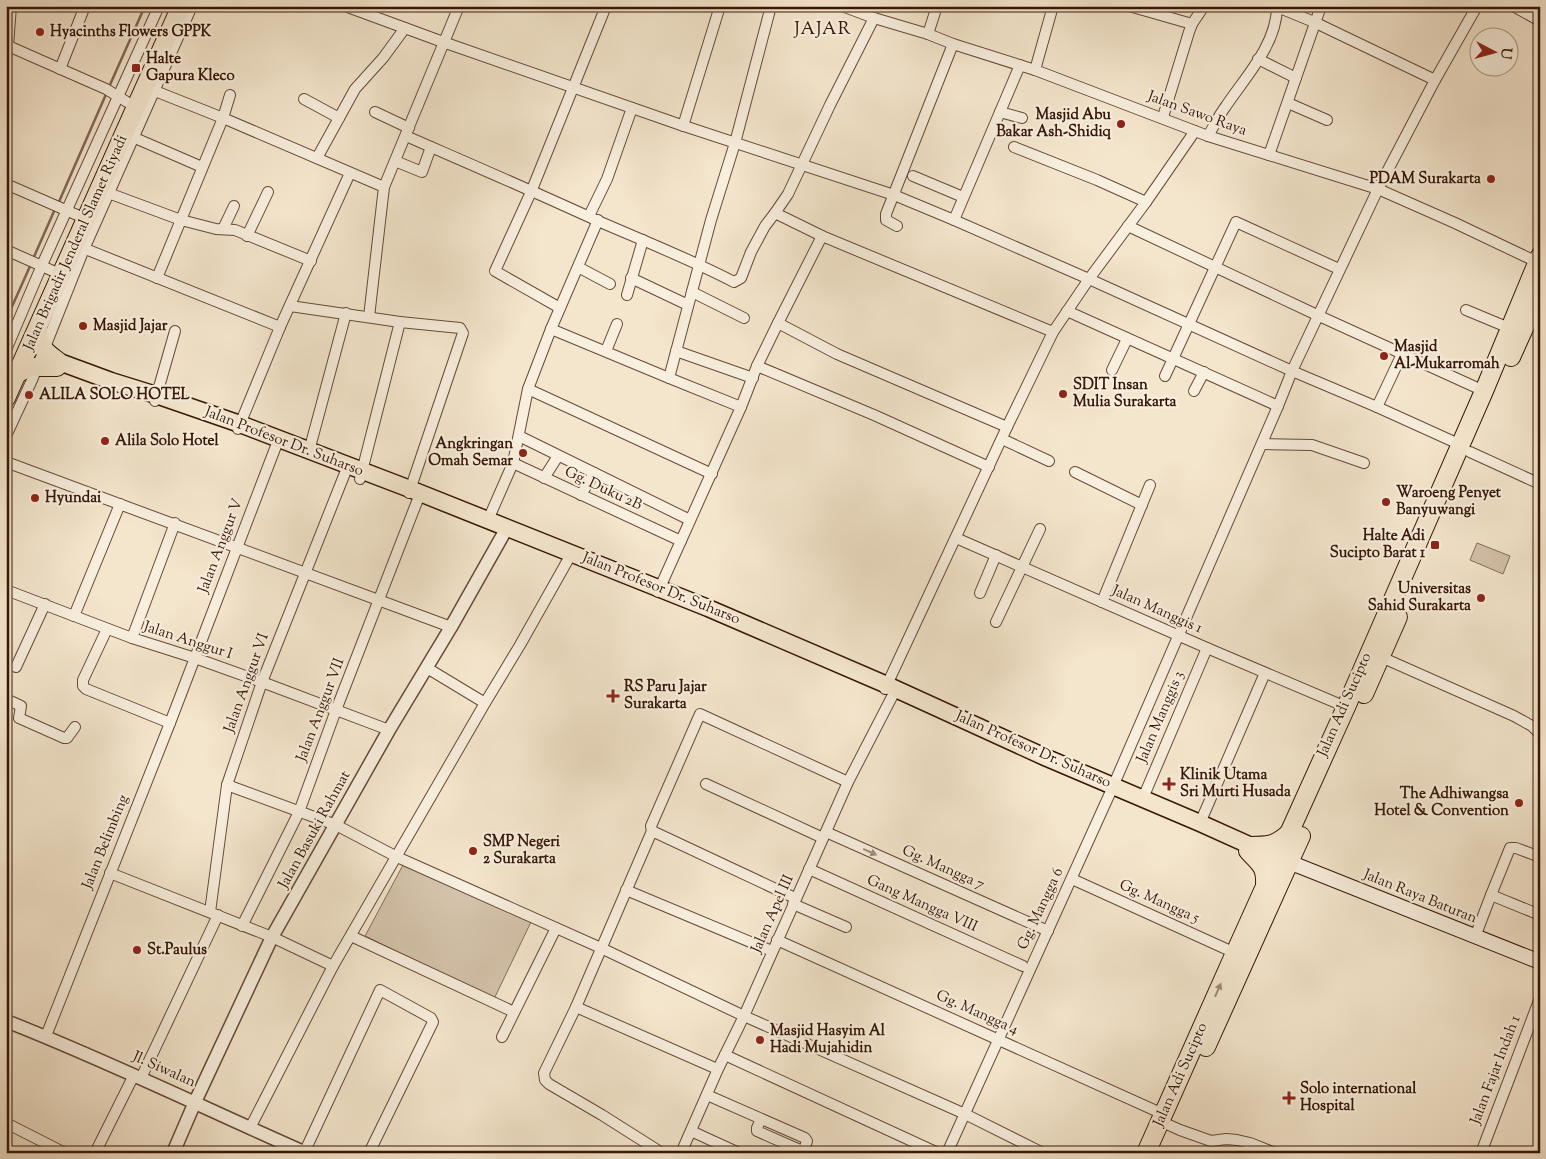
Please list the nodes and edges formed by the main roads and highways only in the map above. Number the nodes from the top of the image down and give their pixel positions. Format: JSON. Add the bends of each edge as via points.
{"nodes":[{"id":1,"x":187,"y":7,"type":"edge"},
{"id":2,"x":161,"y":13,"type":"edge"},
{"id":3,"x":145,"y":87,"type":"junction"},
{"id":4,"x":1538,"y":259,"type":"edge"},
{"id":5,"x":1540,"y":293,"type":"edge"},
{"id":6,"x":30,"y":355,"type":"edge"},
{"id":7,"x":58,"y":365,"type":"joint"},
{"id":8,"x":12,"y":376,"type":"edge"},
{"id":9,"x":6,"y":398,"type":"edge"},
{"id":10,"x":239,"y":427,"type":"junction"},
{"id":11,"x":1465,"y":448,"type":"junction"},
{"id":12,"x":356,"y":475,"type":"junction"},
{"id":13,"x":505,"y":530,"type":"junction"},
{"id":14,"x":659,"y":592,"type":"junction"},
{"id":15,"x":1112,"y":789,"type":"junction"},
{"id":16,"x":1288,"y":834,"type":"junction"},
{"id":17,"x":1249,"y":848,"type":"junction"},
{"id":18,"x":1285,"y":864,"type":"junction"},
{"id":19,"x":1265,"y":888,"type":"junction"},
{"id":20,"x":1540,"y":962,"type":"edge"},
{"id":21,"x":1164,"y":1120,"type":"junction"},
{"id":22,"x":1146,"y":1153,"type":"edge"},
{"id":23,"x":1158,"y":1153,"type":"edge"}],
"edges":[{"from":1,"to":3,"type":"highway"},
{"from":2,"to":3,"type":"highway"},
{"from":3,"to":6,"type":"highway","name":"Jalan Brigadir Jenderal Slamet Riyadi","via":[[105,191],[38,328]]},
{"from":3,"to":6,"type":"highway","name":"Jalan Brigadir Jenderal Slamet Riyadi","via":[[120,98],[63,209],[40,264]]},
{"from":4,"to":11,"type":"highway","name":"Jalan Adi Sucipto","via":[[1484,391]]},
{"from":5,"to":11,"type":"highway","name":"Jalan Adi Sucipto"},
{"from":6,"to":7,"type":"highway"},
{"from":6,"to":8,"type":"highway","name":"Jalan Brigadir Jenderal Slamet Riyadi"},
{"from":7,"to":10,"type":"main road","name":"Jalan Profesor Dr. Suharso"},
{"from":8,"to":9,"type":"highway","name":"Jalan Brigadir Jenderal Slamet Riyadi"},
{"from":10,"to":12,"type":"main road","name":"Jalan Profesor Dr. Suharso","via":[[276,446]]},
{"from":10,"to":12,"type":"main road","name":"Jalan Profesor Dr. Suharso","via":[[309,451]]},
{"from":11,"to":16,"type":"highway","name":"Jalan Adi Sucipto"},
{"from":11,"to":18,"type":"highway","name":"Jalan Adi Sucipto","via":[[1381,657]]},
{"from":12,"to":13,"type":"main road","name":"Jalan Profesor Dr. Suharso"},
{"from":13,"to":14,"type":"main road","name":"Jalan Profesor Dr. Suharso"},
{"from":13,"to":14,"type":"main road","name":"Jalan Profesor Dr. Suharso"},
{"from":14,"to":15,"type":"main road","name":"Jalan Profesor Dr. Suharso"},
{"from":15,"to":17,"type":"main road","name":"Jalan Profesor Dr. Suharso"},
{"from":15,"to":17,"type":"main road","name":"Jalan Profesor Dr. Suharso","via":[[1143,798]]},
{"from":16,"to":17,"type":"highway","via":[[1277,843]]},
{"from":16,"to":18,"type":"highway","name":"Jalan Adi Sucipto"},
{"from":17,"to":18,"type":"main road","name":"Jalan Profesor Dr. Suharso"},
{"from":17,"to":19,"type":"highway","via":[[1266,874]]},
{"from":18,"to":19,"type":"highway","name":"Jalan Adi Sucipto"},
{"from":18,"to":20,"type":"main road","name":"Jalan Raya Baturan"},
{"from":18,"to":21,"type":"highway","name":"Jalan Adi Sucipto","via":[[1214,1031]]},
{"from":21,"to":19,"type":"highway","name":"Jalan Adi Sucipto","one_way":true},
{"from":21,"to":22,"type":"highway","name":"Jalan Adi Sucipto"},
{"from":21,"to":23,"type":"highway","name":"Jalan Adi Sucipto"}]}
